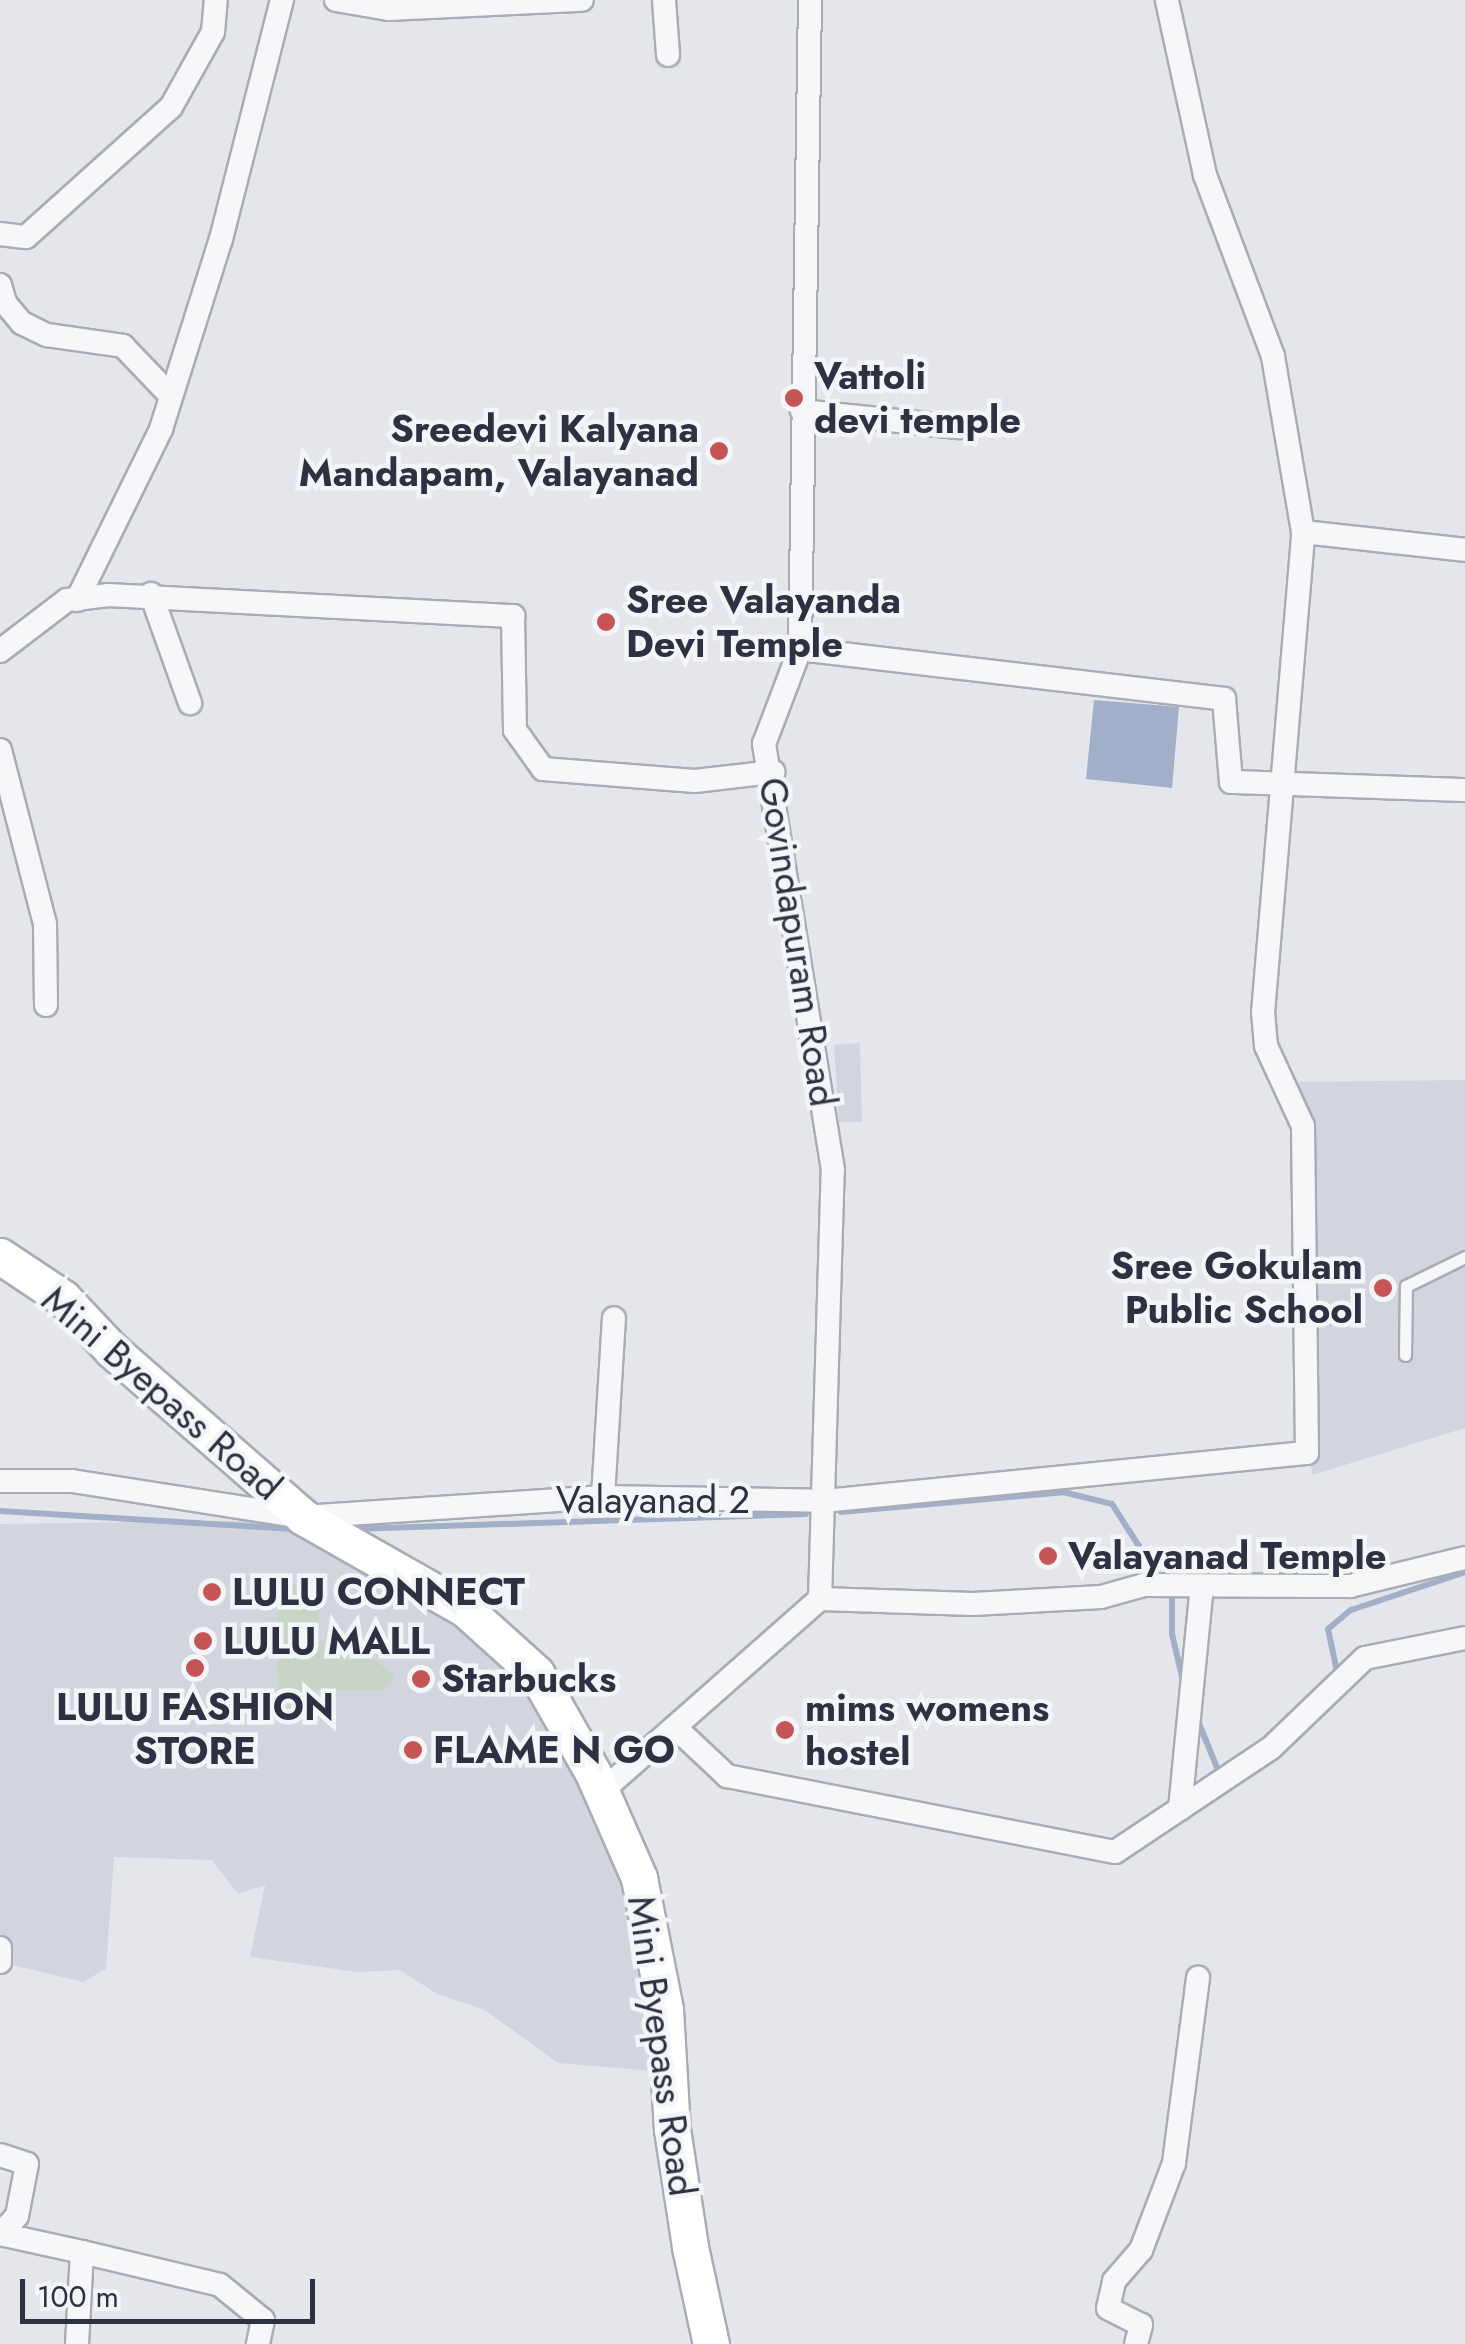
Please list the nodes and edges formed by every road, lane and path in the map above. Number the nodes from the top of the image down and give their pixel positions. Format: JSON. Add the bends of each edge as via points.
{"nodes":[{"id":1,"x":216,"y":0,"type":"edge"},
{"id":2,"x":282,"y":0,"type":"edge"},
{"id":3,"x":336,"y":0,"type":"edge"},
{"id":4,"x":582,"y":0,"type":"edge"},
{"id":5,"x":664,"y":0,"type":"edge"},
{"id":6,"x":810,"y":0,"type":"edge"},
{"id":7,"x":1167,"y":0,"type":"edge"},
{"id":8,"x":668,"y":54,"type":"dead end"},
{"id":9,"x":0,"y":234,"type":"edge"},
{"id":10,"x":0,"y":285,"type":"edge"},
{"id":11,"x":170,"y":395,"type":"junction"},
{"id":12,"x":802,"y":411,"type":"junction"},
{"id":13,"x":958,"y":427,"type":"dead end"},
{"id":14,"x":1303,"y":532,"type":"junction"},
{"id":15,"x":1465,"y":550,"type":"edge"},
{"id":16,"x":151,"y":594,"type":"junction"},
{"id":17,"x":77,"y":600,"type":"junction"},
{"id":18,"x":800,"y":649,"type":"junction"},
{"id":19,"x":0,"y":650,"type":"edge"},
{"id":20,"x":190,"y":703,"type":"dead end"},
{"id":21,"x":0,"y":750,"type":"edge"},
{"id":22,"x":772,"y":772,"type":"junction"},
{"id":23,"x":1282,"y":782,"type":"junction"},
{"id":24,"x":1465,"y":790,"type":"edge"},
{"id":25,"x":46,"y":1005,"type":"dead end"},
{"id":26,"x":0,"y":1256,"type":"edge"},
{"id":27,"x":1465,"y":1257,"type":"edge"},
{"id":28,"x":614,"y":1318,"type":"dead end"},
{"id":29,"x":1405,"y":1356,"type":"dead end"},
{"id":30,"x":0,"y":1481,"type":"edge"},
{"id":31,"x":602,"y":1496,"type":"junction"},
{"id":32,"x":824,"y":1500,"type":"junction"},
{"id":33,"x":303,"y":1516,"type":"junction"},
{"id":34,"x":1465,"y":1558,"type":"edge"},
{"id":35,"x":1202,"y":1586,"type":"junction"},
{"id":36,"x":820,"y":1599,"type":"junction"},
{"id":37,"x":1465,"y":1638,"type":"edge"},
{"id":38,"x":676,"y":1729,"type":"junction"},
{"id":39,"x":601,"y":1792,"type":"junction"},
{"id":40,"x":1180,"y":1808,"type":"junction"},
{"id":41,"x":0,"y":1948,"type":"edge"},
{"id":42,"x":0,"y":1962,"type":"edge"},
{"id":43,"x":1198,"y":1978,"type":"dead end"},
{"id":44,"x":0,"y":2155,"type":"edge"},
{"id":45,"x":0,"y":2234,"type":"edge"},
{"id":46,"x":82,"y":2252,"type":"junction"},
{"id":47,"x":78,"y":2344,"type":"edge"},
{"id":48,"x":258,"y":2344,"type":"edge"},
{"id":49,"x":711,"y":2344,"type":"edge"},
{"id":50,"x":1136,"y":2344,"type":"edge"}],
"edges":[{"from":1,"to":9,"type":"street","via":[[213,32],[170,106],[26,236]]},
{"from":2,"to":11,"type":"street","via":[[222,239]]},
{"from":3,"to":4,"type":"street","via":[[388,10]]},
{"from":5,"to":8,"type":"street"},
{"from":6,"to":12,"type":"street","name":"Govindapuram Road"},
{"from":7,"to":14,"type":"street","via":[[1205,175],[1273,356]]},
{"from":10,"to":11,"type":"street","via":[[22,323],[47,335],[124,346]]},
{"from":11,"to":17,"type":"street","via":[[110,544]]},
{"from":12,"to":13,"type":"street"},
{"from":12,"to":18,"type":"street","name":"Govindapuram Road"},
{"from":14,"to":15,"type":"street"},
{"from":14,"to":23,"type":"street"},
{"from":16,"to":17,"type":"street"},
{"from":16,"to":20,"type":"street"},
{"from":16,"to":22,"type":"street","via":[[186,602],[512,616],[515,730],[542,769],[695,781]]},
{"from":17,"to":19,"type":"street","via":[[67,600]]},
{"from":18,"to":22,"type":"street","name":"Govindapuram Road","via":[[764,744]]},
{"from":18,"to":23,"type":"street","via":[[1224,698],[1230,782]]},
{"from":21,"to":25,"type":"street","via":[[45,924]]},
{"from":22,"to":32,"type":"street","name":"Govindapuram Road","via":[[834,1170]]},
{"from":23,"to":24,"type":"street"},
{"from":23,"to":32,"type":"street","name":"Valayanad 2","via":[[1262,1013],[1266,1046],[1303,1126],[1307,1453]]},
{"from":26,"to":33,"type":"main road","name":"Mini Byepass Road","via":[[63,1298],[113,1351]]},
{"from":27,"to":29,"type":"lane","via":[[1406,1286]]},
{"from":28,"to":31,"type":"street"},
{"from":30,"to":33,"type":"street","name":"Valayanad 2","via":[[72,1482]]},
{"from":31,"to":32,"type":"street","name":"Valayanad 2"},
{"from":31,"to":33,"type":"street","name":"Valayanad 2"},
{"from":32,"to":36,"type":"street","name":"Govindapuram Road"},
{"from":33,"to":39,"type":"main road","name":"Mini Byepass Road","via":[[465,1610],[536,1673]]},
{"from":34,"to":35,"type":"street","via":[[1350,1586]]},
{"from":35,"to":36,"type":"street","via":[[1144,1585],[1100,1597],[973,1604]]},
{"from":35,"to":40,"type":"street"},
{"from":36,"to":38,"type":"street"},
{"from":37,"to":40,"type":"street","via":[[1365,1658],[1271,1748]]},
{"from":38,"to":39,"type":"street"},
{"from":38,"to":40,"type":"street","via":[[727,1776],[1115,1852]]},
{"from":39,"to":49,"type":"main road","name":"Mini Byepass Road","via":[[639,1878],[665,2009],[684,2214]]},
{"from":41,"to":42,"type":"street"},
{"from":43,"to":50,"type":"street","via":[[1174,2163],[1141,2250],[1114,2281],[1108,2308],[1142,2326]]},
{"from":44,"to":45,"type":"street","via":[[27,2164],[18,2216]]},
{"from":45,"to":46,"type":"street"},
{"from":46,"to":47,"type":"street"},
{"from":46,"to":48,"type":"street","via":[[220,2285],[263,2320]]}]}
